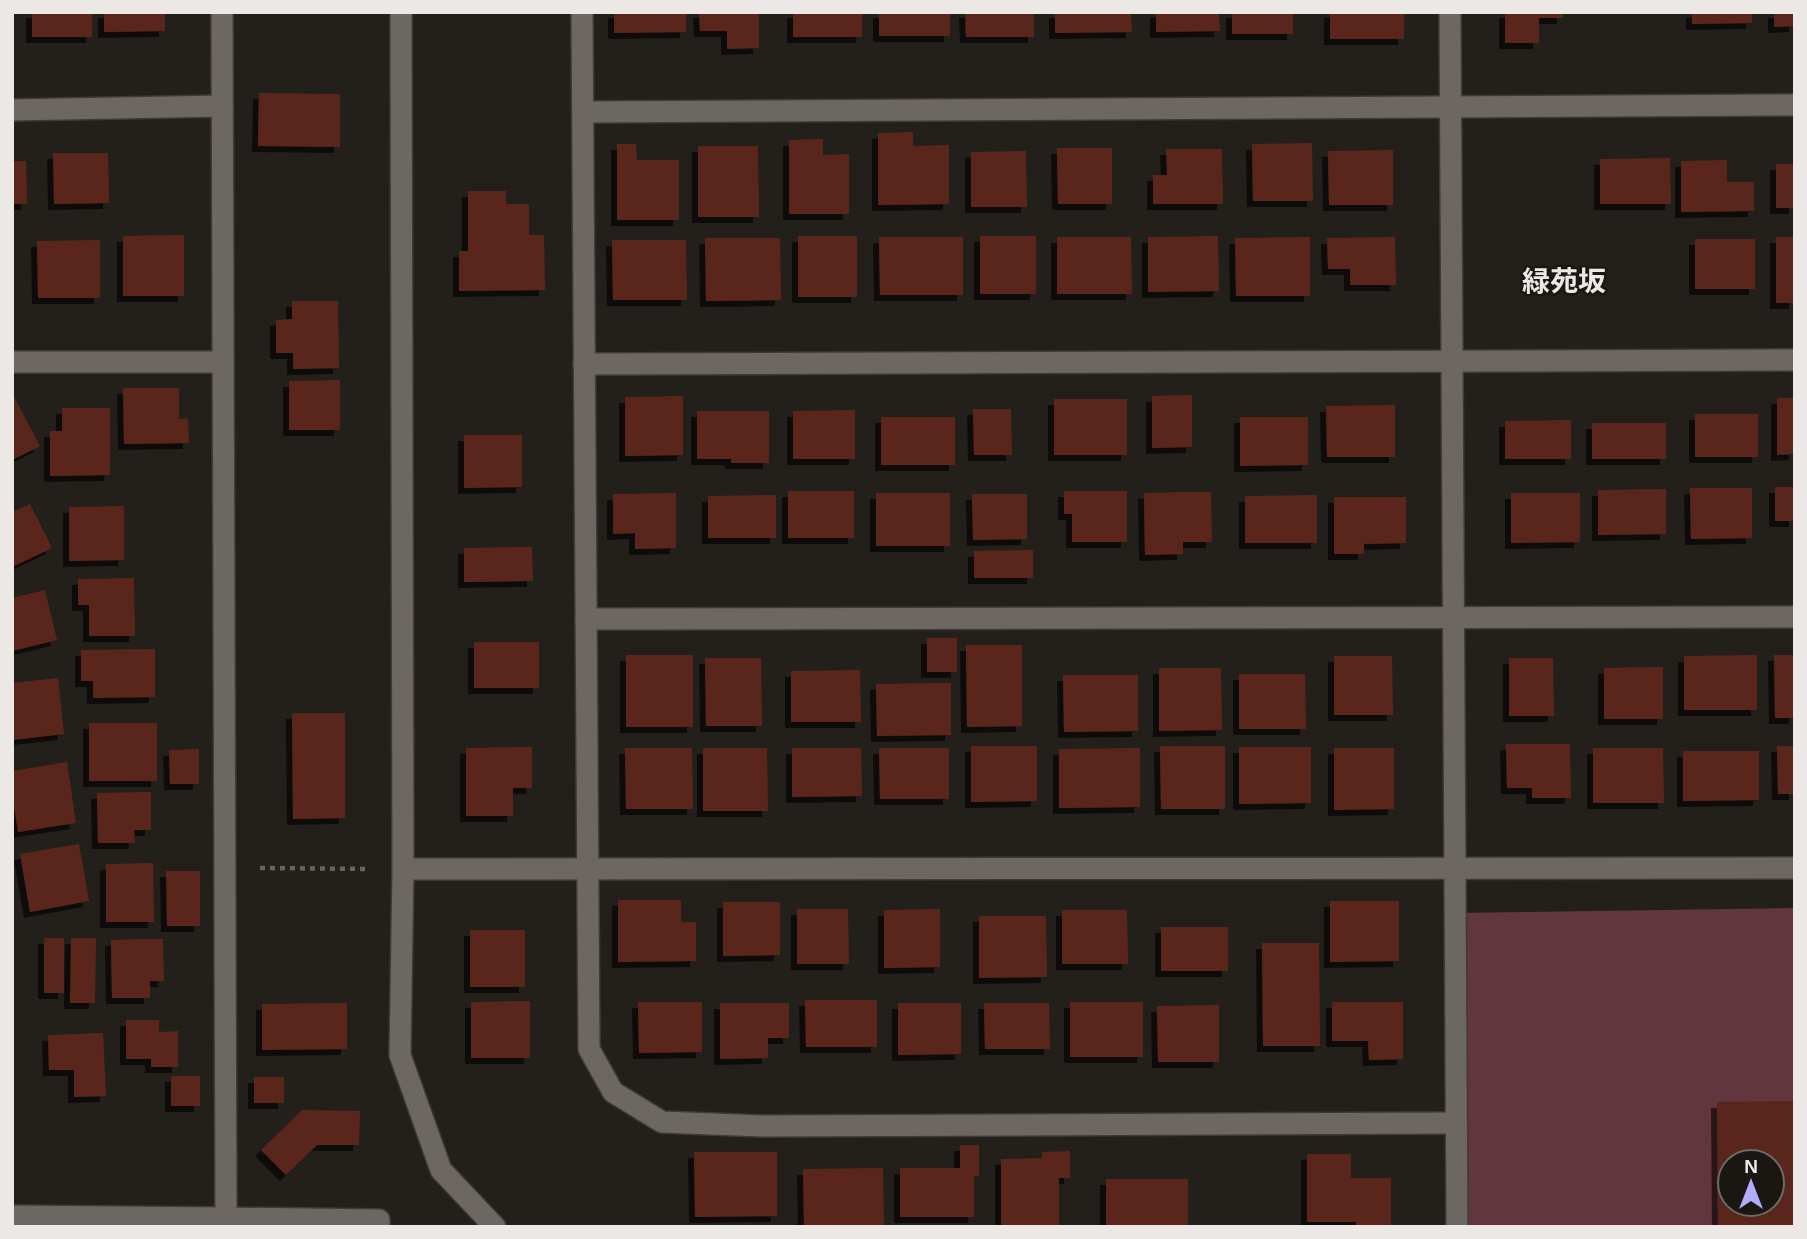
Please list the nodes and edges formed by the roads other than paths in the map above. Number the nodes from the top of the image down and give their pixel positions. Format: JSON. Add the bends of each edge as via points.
{"nodes":[{"id":1,"x":222,"y":12,"type":"edge"},
{"id":2,"x":401,"y":12,"type":"edge"},
{"id":3,"x":582,"y":12,"type":"edge"},
{"id":4,"x":1450,"y":12,"type":"edge"},
{"id":5,"x":1795,"y":105,"type":"edge"},
{"id":6,"x":222,"y":106,"type":"junction"},
{"id":7,"x":1451,"y":107,"type":"junction"},
{"id":8,"x":12,"y":110,"type":"edge"},
{"id":9,"x":583,"y":112,"type":"junction"},
{"id":10,"x":1795,"y":360,"type":"edge"},
{"id":11,"x":1452,"y":361,"type":"junction"},
{"id":12,"x":12,"y":362,"type":"edge"},
{"id":13,"x":223,"y":362,"type":"junction"},
{"id":14,"x":584,"y":364,"type":"junction"},
{"id":15,"x":1454,"y":617,"type":"junction"},
{"id":16,"x":1795,"y":617,"type":"edge"},
{"id":17,"x":586,"y":619,"type":"junction"},
{"id":18,"x":1455,"y":867,"type":"junction"},
{"id":19,"x":1795,"y":867,"type":"edge"},
{"id":20,"x":403,"y":869,"type":"junction"},
{"id":21,"x":588,"y":869,"type":"junction"},
{"id":22,"x":1456,"y":1123,"type":"junction"},
{"id":23,"x":12,"y":1216,"type":"edge"},
{"id":24,"x":226,"y":1218,"type":"junction"},
{"id":25,"x":379,"y":1227,"type":"edge"},
{"id":26,"x":495,"y":1227,"type":"edge"},
{"id":27,"x":1457,"y":1227,"type":"edge"}],
"edges":[{"from":1,"to":6,"type":"street"},
{"from":2,"to":20,"type":"street"},
{"from":3,"to":9,"type":"street"},
{"from":4,"to":7,"type":"street"},
{"from":5,"to":7,"type":"street"},
{"from":6,"to":8,"type":"street"},
{"from":6,"to":13,"type":"street"},
{"from":7,"to":9,"type":"street"},
{"from":7,"to":11,"type":"street"},
{"from":9,"to":14,"type":"street"},
{"from":10,"to":11,"type":"street"},
{"from":11,"to":14,"type":"street"},
{"from":11,"to":15,"type":"street"},
{"from":12,"to":13,"type":"street"},
{"from":13,"to":24,"type":"street"},
{"from":14,"to":17,"type":"street"},
{"from":15,"to":16,"type":"street"},
{"from":15,"to":17,"type":"street"},
{"from":15,"to":18,"type":"street"},
{"from":17,"to":21,"type":"street"},
{"from":18,"to":19,"type":"street"},
{"from":18,"to":21,"type":"street"},
{"from":18,"to":22,"type":"street"},
{"from":20,"to":21,"type":"street"},
{"from":20,"to":26,"type":"street","via":[[400,1055],[441,1170]]},
{"from":21,"to":22,"type":"street","via":[[589,1049],[613,1092],[662,1122],[762,1126]]},
{"from":22,"to":27,"type":"street"},
{"from":23,"to":24,"type":"street"},
{"from":24,"to":25,"type":"street","via":[[379,1220]]}]}
